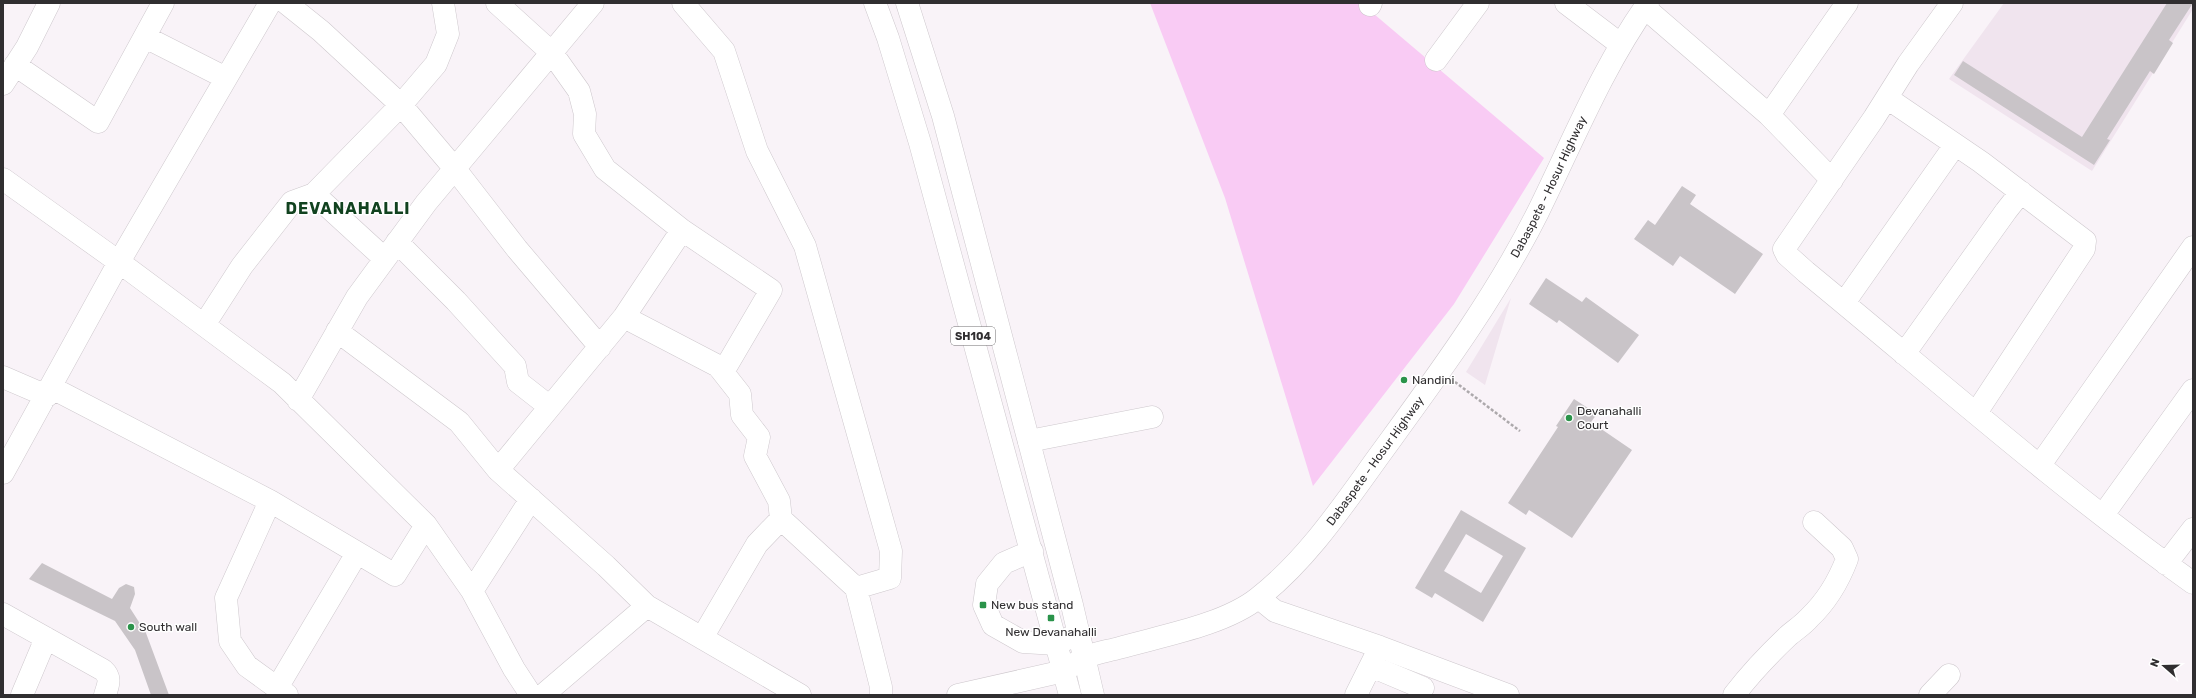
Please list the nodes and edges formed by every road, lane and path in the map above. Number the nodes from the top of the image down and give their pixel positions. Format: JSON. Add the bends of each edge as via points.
{"nodes":[{"id":1,"x":163,"y":3,"type":"edge"},
{"id":2,"x":270,"y":3,"type":"edge"},
{"id":3,"x":286,"y":3,"type":"edge"},
{"id":4,"x":443,"y":3,"type":"edge"},
{"id":5,"x":497,"y":3,"type":"edge"},
{"id":6,"x":593,"y":3,"type":"edge"},
{"id":7,"x":683,"y":3,"type":"edge"},
{"id":8,"x":875,"y":3,"type":"edge"},
{"id":9,"x":907,"y":3,"type":"edge"},
{"id":10,"x":1478,"y":3,"type":"edge"},
{"id":11,"x":1566,"y":3,"type":"edge"},
{"id":12,"x":1847,"y":3,"type":"edge"},
{"id":13,"x":1952,"y":3,"type":"edge"},
{"id":14,"x":44,"y":4,"type":"edge"},
{"id":15,"x":1647,"y":6,"type":"edge"},
{"id":16,"x":144,"y":37,"type":"junction"},
{"id":17,"x":1620,"y":44,"type":"junction"},
{"id":18,"x":552,"y":53,"type":"junction"},
{"id":19,"x":1436,"y":60,"type":"dead end"},
{"id":20,"x":16,"y":65,"type":"junction"},
{"id":21,"x":226,"y":78,"type":"junction"},
{"id":22,"x":3,"y":84,"type":"edge"},
{"id":23,"x":1887,"y":98,"type":"junction"},
{"id":24,"x":401,"y":105,"type":"junction"},
{"id":25,"x":1769,"y":115,"type":"junction"},
{"id":26,"x":1955,"y":145,"type":"junction"},
{"id":27,"x":455,"y":169,"type":"junction"},
{"id":28,"x":3,"y":179,"type":"edge"},
{"id":29,"x":1832,"y":180,"type":"junction"},
{"id":30,"x":2021,"y":192,"type":"junction"},
{"id":31,"x":314,"y":194,"type":"junction"},
{"id":32,"x":682,"y":230,"type":"junction"},
{"id":33,"x":2193,"y":247,"type":"edge"},
{"id":34,"x":391,"y":251,"type":"junction"},
{"id":35,"x":120,"y":262,"type":"junction"},
{"id":36,"x":1844,"y":303,"type":"junction"},
{"id":37,"x":624,"y":317,"type":"junction"},
{"id":38,"x":204,"y":325,"type":"junction"},
{"id":39,"x":337,"y":331,"type":"junction"},
{"id":40,"x":600,"y":347,"type":"junction"},
{"id":41,"x":1904,"y":354,"type":"junction"},
{"id":42,"x":1441,"y":371,"type":"junction"},
{"id":43,"x":723,"y":372,"type":"junction"},
{"id":44,"x":3,"y":377,"type":"edge"},
{"id":45,"x":2193,"y":390,"type":"edge"},
{"id":46,"x":49,"y":392,"type":"junction"},
{"id":47,"x":298,"y":400,"type":"junction"},
{"id":48,"x":550,"y":407,"type":"junction"},
{"id":49,"x":1976,"y":413,"type":"junction"},
{"id":50,"x":1152,"y":417,"type":"dead end"},
{"id":51,"x":1520,"y":431,"type":"dead end"},
{"id":52,"x":1029,"y":441,"type":"junction"},
{"id":53,"x":2040,"y":465,"type":"junction"},
{"id":54,"x":498,"y":470,"type":"junction"},
{"id":55,"x":3,"y":473,"type":"edge"},
{"id":56,"x":531,"y":499,"type":"junction"},
{"id":57,"x":270,"y":501,"type":"junction"},
{"id":58,"x":2103,"y":515,"type":"junction"},
{"id":59,"x":781,"y":519,"type":"junction"},
{"id":60,"x":1814,"y":522,"type":"dead end"},
{"id":61,"x":426,"y":525,"type":"junction"},
{"id":62,"x":2193,"y":529,"type":"edge"},
{"id":63,"x":1032,"y":551,"type":"junction"},
{"id":64,"x":357,"y":552,"type":"junction"},
{"id":65,"x":2166,"y":564,"type":"junction"},
{"id":66,"x":2193,"y":583,"type":"edge"},
{"id":67,"x":856,"y":588,"type":"junction"},
{"id":68,"x":472,"y":591,"type":"junction"},
{"id":69,"x":1259,"y":598,"type":"junction"},
{"id":70,"x":647,"y":606,"type":"junction"},
{"id":71,"x":3,"y":614,"type":"edge"},
{"id":72,"x":1079,"y":633,"type":"junction"},
{"id":73,"x":46,"y":638,"type":"junction"},
{"id":74,"x":702,"y":638,"type":"junction"},
{"id":75,"x":1057,"y":644,"type":"junction"},
{"id":76,"x":1380,"y":647,"type":"junction"},
{"id":77,"x":1084,"y":657,"type":"junction"},
{"id":78,"x":1371,"y":666,"type":"junction"},
{"id":79,"x":1433,"y":666,"type":"junction"},
{"id":80,"x":1064,"y":671,"type":"junction"},
{"id":81,"x":1949,"y":674,"type":"dead end"},
{"id":82,"x":1430,"y":691,"type":"edge"},
{"id":83,"x":282,"y":692,"type":"edge"},
{"id":84,"x":1501,"y":694,"type":"edge"},
{"id":85,"x":22,"y":695,"type":"edge"},
{"id":86,"x":105,"y":695,"type":"edge"},
{"id":87,"x":531,"y":695,"type":"edge"},
{"id":88,"x":543,"y":695,"type":"edge"},
{"id":89,"x":800,"y":695,"type":"edge"},
{"id":90,"x":881,"y":695,"type":"edge"},
{"id":91,"x":958,"y":695,"type":"edge"},
{"id":92,"x":1070,"y":695,"type":"edge"},
{"id":93,"x":1092,"y":695,"type":"edge"},
{"id":94,"x":1356,"y":695,"type":"edge"},
{"id":95,"x":1734,"y":695,"type":"edge"},
{"id":96,"x":1930,"y":695,"type":"edge"}],
"edges":[{"from":1,"to":16,"type":"street"},
{"from":2,"to":21,"type":"street"},
{"from":3,"to":24,"type":"street","via":[[321,31]]},
{"from":4,"to":24,"type":"street","via":[[448,34],[436,64]]},
{"from":5,"to":18,"type":"street"},
{"from":6,"to":18,"type":"street"},
{"from":7,"to":67,"type":"street","via":[[724,51],[757,150],[805,246],[891,551],[890,578]]},
{"from":8,"to":63,"type":"street","number":"SH104","via":[[920,143]]},
{"from":9,"to":52,"type":"street","number":"SH104","via":[[943,116]]},
{"from":10,"to":19,"type":"street"},
{"from":11,"to":17,"type":"street"},
{"from":12,"to":25,"type":"street"},
{"from":13,"to":23,"type":"street"},
{"from":14,"to":20,"type":"street","via":[[27,47]]},
{"from":15,"to":17,"type":"street","name":"Dabaspete - Hosur Highway"},
{"from":15,"to":25,"type":"street"},
{"from":16,"to":20,"type":"street","via":[[98,122]]},
{"from":16,"to":21,"type":"street"},
{"from":17,"to":42,"type":"street","name":"Dabaspete - Hosur Highway","via":[[1600,80],[1537,214],[1488,299]]},
{"from":18,"to":27,"type":"street"},
{"from":18,"to":32,"type":"street","via":[[579,91],[585,114],[584,134],[605,169]]},
{"from":20,"to":22,"type":"street"},
{"from":21,"to":35,"type":"street"},
{"from":23,"to":26,"type":"street"},
{"from":23,"to":29,"type":"street"},
{"from":24,"to":27,"type":"street"},
{"from":24,"to":31,"type":"street"},
{"from":25,"to":29,"type":"street"},
{"from":26,"to":30,"type":"street"},
{"from":26,"to":36,"type":"street"},
{"from":27,"to":34,"type":"street"},
{"from":27,"to":40,"type":"street","via":[[517,249]]},
{"from":28,"to":35,"type":"street"},
{"from":29,"to":36,"type":"street","via":[[1784,249],[1787,255]]},
{"from":30,"to":41,"type":"street"},
{"from":30,"to":49,"type":"street","via":[[2085,241],[2084,249]]},
{"from":31,"to":34,"type":"street"},
{"from":31,"to":38,"type":"street","via":[[292,202],[242,266]]},
{"from":32,"to":37,"type":"street"},
{"from":32,"to":43,"type":"street","via":[[771,290]]},
{"from":33,"to":53,"type":"street"},
{"from":34,"to":39,"type":"street","via":[[357,297]]},
{"from":34,"to":48,"type":"street","via":[[456,302],[514,366],[518,382]]},
{"from":35,"to":38,"type":"street"},
{"from":35,"to":46,"type":"street"},
{"from":36,"to":41,"type":"street"},
{"from":37,"to":40,"type":"street"},
{"from":37,"to":43,"type":"street","via":[[718,366]]},
{"from":38,"to":47,"type":"street","via":[[282,383]]},
{"from":39,"to":47,"type":"street"},
{"from":39,"to":54,"type":"street","via":[[459,422]]},
{"from":40,"to":48,"type":"street"},
{"from":41,"to":49,"type":"street"},
{"from":42,"to":51,"type":"path"},
{"from":42,"to":69,"type":"street","name":"Dabaspete - Hosur Highway","via":[[1307,551]]},
{"from":43,"to":59,"type":"street","via":[[740,394],[742,416],[759,437],[755,456],[779,501]]},
{"from":44,"to":46,"type":"street"},
{"from":45,"to":58,"type":"street"},
{"from":46,"to":55,"type":"street"},
{"from":46,"to":57,"type":"street"},
{"from":47,"to":61,"type":"street"},
{"from":48,"to":54,"type":"street"},
{"from":49,"to":53,"type":"street"},
{"from":50,"to":52,"type":"street"},
{"from":52,"to":72,"type":"street","number":"SH104"},
{"from":53,"to":58,"type":"street"},
{"from":54,"to":56,"type":"street"},
{"from":56,"to":68,"type":"street"},
{"from":56,"to":70,"type":"street"},
{"from":57,"to":64,"type":"street"},
{"from":57,"to":83,"type":"street","via":[[226,598],[230,641],[247,666]]},
{"from":58,"to":65,"type":"street"},
{"from":59,"to":67,"type":"street"},
{"from":59,"to":74,"type":"street","via":[[757,544]]},
{"from":60,"to":95,"type":"street","via":[[1842,548],[1847,559],[1842,572],[1810,618],[1788,636]]},
{"from":61,"to":64,"type":"street","via":[[395,575]]},
{"from":61,"to":68,"type":"street"},
{"from":62,"to":65,"type":"street"},
{"from":63,"to":75,"type":"street","number":"SH104"},
{"from":63,"to":75,"type":"street","via":[[1004,563],[987,584],[984,605],[993,625],[1023,642]]},
{"from":64,"to":83,"type":"street"},
{"from":65,"to":66,"type":"street"},
{"from":67,"to":90,"type":"street"},
{"from":68,"to":87,"type":"street"},
{"from":69,"to":76,"type":"street","via":[[1275,611]]},
{"from":69,"to":77,"type":"street","name":"Dabaspete - Hosur Highway","via":[[1218,620]]},
{"from":70,"to":74,"type":"street"},
{"from":70,"to":88,"type":"street"},
{"from":71,"to":73,"type":"street"},
{"from":72,"to":75,"type":"street"},
{"from":72,"to":77,"type":"street","number":"SH104"},
{"from":73,"to":85,"type":"street"},
{"from":73,"to":86,"type":"street","via":[[108,674],[110,680]]},
{"from":74,"to":89,"type":"street"},
{"from":75,"to":80,"type":"street","number":"SH104"},
{"from":76,"to":78,"type":"street"},
{"from":76,"to":79,"type":"street"},
{"from":77,"to":80,"type":"street","name":"Dabaspete - Hosur Highway"},
{"from":77,"to":93,"type":"street"},
{"from":78,"to":82,"type":"street"},
{"from":78,"to":94,"type":"street"},
{"from":79,"to":82,"type":"street"},
{"from":79,"to":84,"type":"street"},
{"from":80,"to":91,"type":"street"},
{"from":80,"to":92,"type":"street"},
{"from":81,"to":96,"type":"street"}]}
